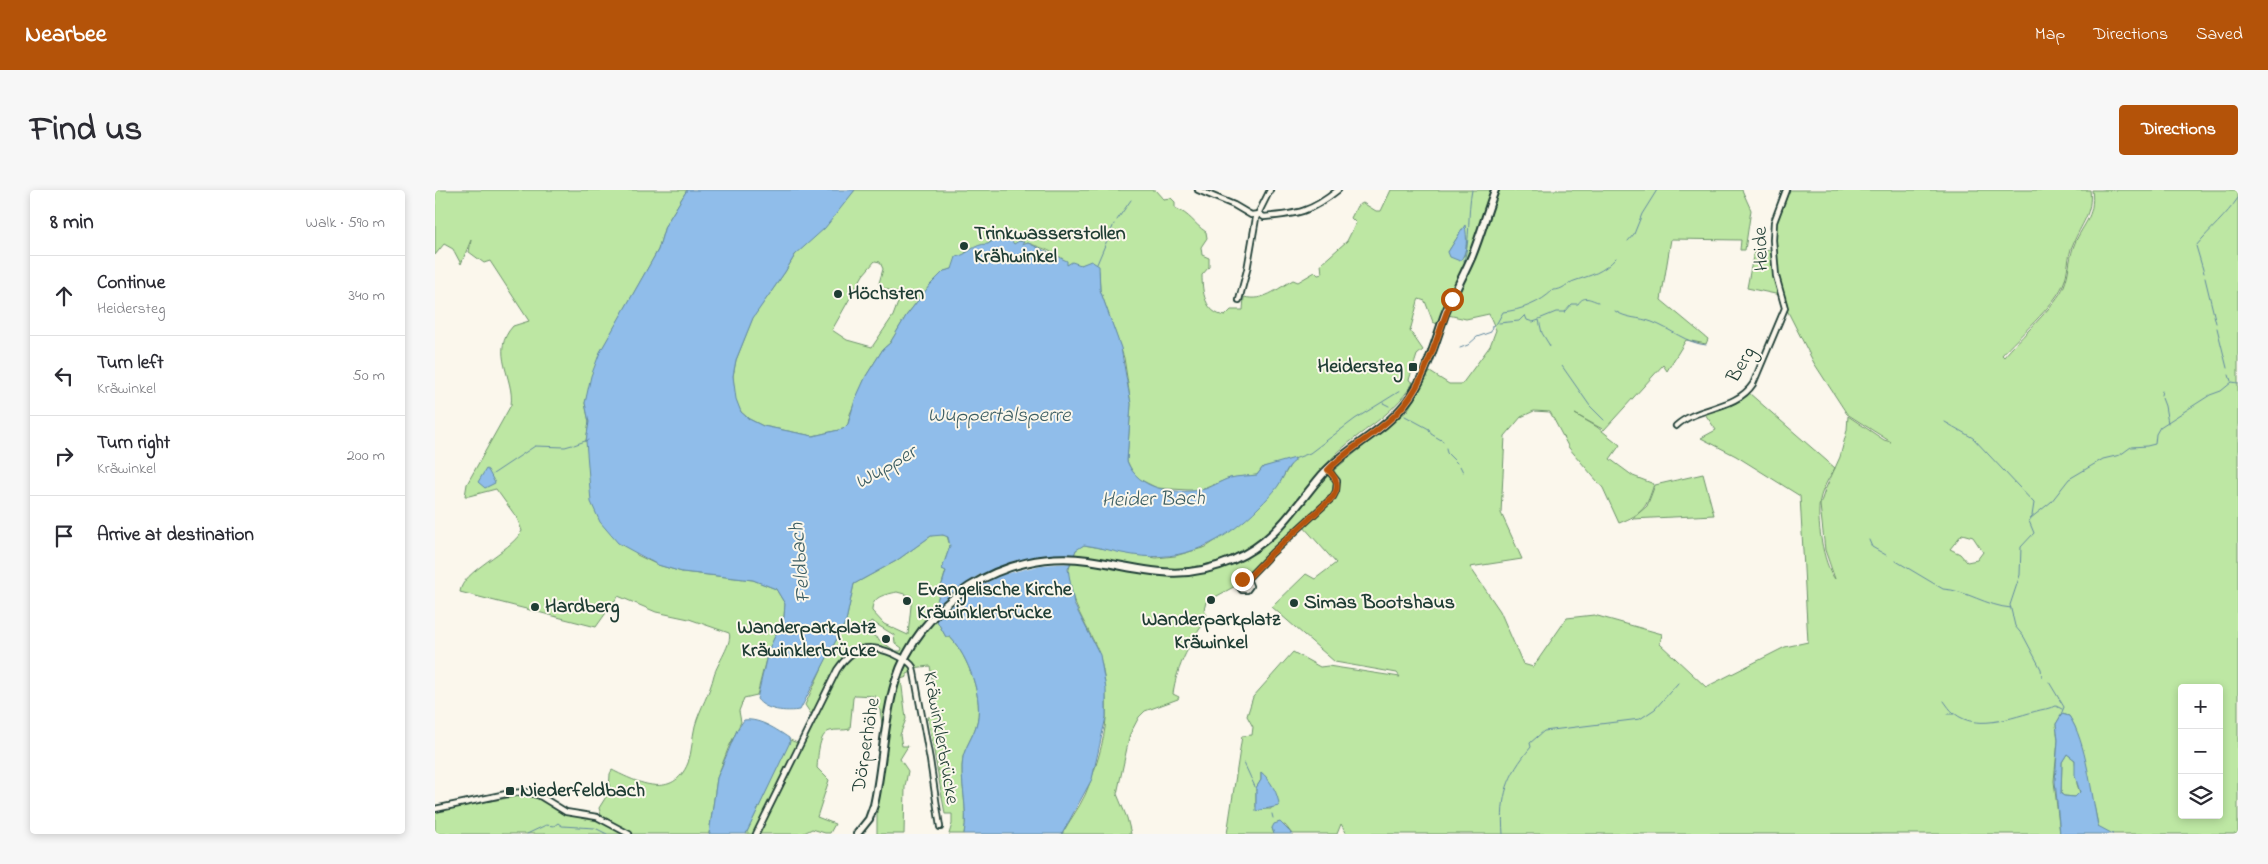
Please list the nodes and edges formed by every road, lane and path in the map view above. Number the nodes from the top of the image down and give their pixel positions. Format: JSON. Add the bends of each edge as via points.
{"nodes":[{"id":1,"x":1198,"y":190,"type":"edge"},
{"id":2,"x":1270,"y":190,"type":"edge"},
{"id":3,"x":1338,"y":190,"type":"edge"},
{"id":4,"x":1495,"y":190,"type":"edge"},
{"id":5,"x":1786,"y":190,"type":"edge"},
{"id":6,"x":1259,"y":214,"type":"junction"},
{"id":7,"x":1239,"y":300,"type":"dead end"},
{"id":8,"x":1785,"y":308,"type":"joint"},
{"id":9,"x":1676,"y":426,"type":"dead end"},
{"id":10,"x":1328,"y":470,"type":"junction"},
{"id":11,"x":1247,"y":579,"type":"dead end"},
{"id":12,"x":905,"y":659,"type":"junction"},
{"id":13,"x":435,"y":808,"type":"edge"},
{"id":14,"x":940,"y":827,"type":"dead end"},
{"id":15,"x":629,"y":834,"type":"edge"},
{"id":16,"x":756,"y":834,"type":"edge"},
{"id":17,"x":857,"y":834,"type":"edge"}],
"edges":[{"from":1,"to":6,"type":"street","via":[[1251,215]]},
{"from":2,"to":6,"type":"street"},
{"from":3,"to":6,"type":"street","via":[[1300,214],[1264,217]]},
{"from":4,"to":10,"type":"main road","via":[[1472,256],[1415,391],[1396,414]]},
{"from":5,"to":8,"type":"street","name":"Heide","via":[[1774,222],[1773,240]]},
{"from":6,"to":7,"type":"street"},
{"from":8,"to":9,"type":"street","name":"Berg","via":[[1747,393]]},
{"from":10,"to":11,"type":"street","via":[[1336,479],[1337,489],[1333,497]]},
{"from":10,"to":12,"type":"main road","name":"Dörperhöhe","via":[[1274,533],[1227,562],[1196,571],[1163,573],[1090,560],[1045,560],[1001,570],[963,590],[933,617]]},
{"from":12,"to":14,"type":"street","name":"Kräwinklerbrücke","via":[[914,670]]},
{"from":12,"to":16,"type":"street","via":[[879,648],[867,647],[853,653],[841,664]]},
{"from":12,"to":17,"type":"main road","name":"Dörperhöhe","via":[[890,703],[874,806]]},
{"from":13,"to":15,"type":"street","via":[[527,792],[566,812],[597,816]]}]}
